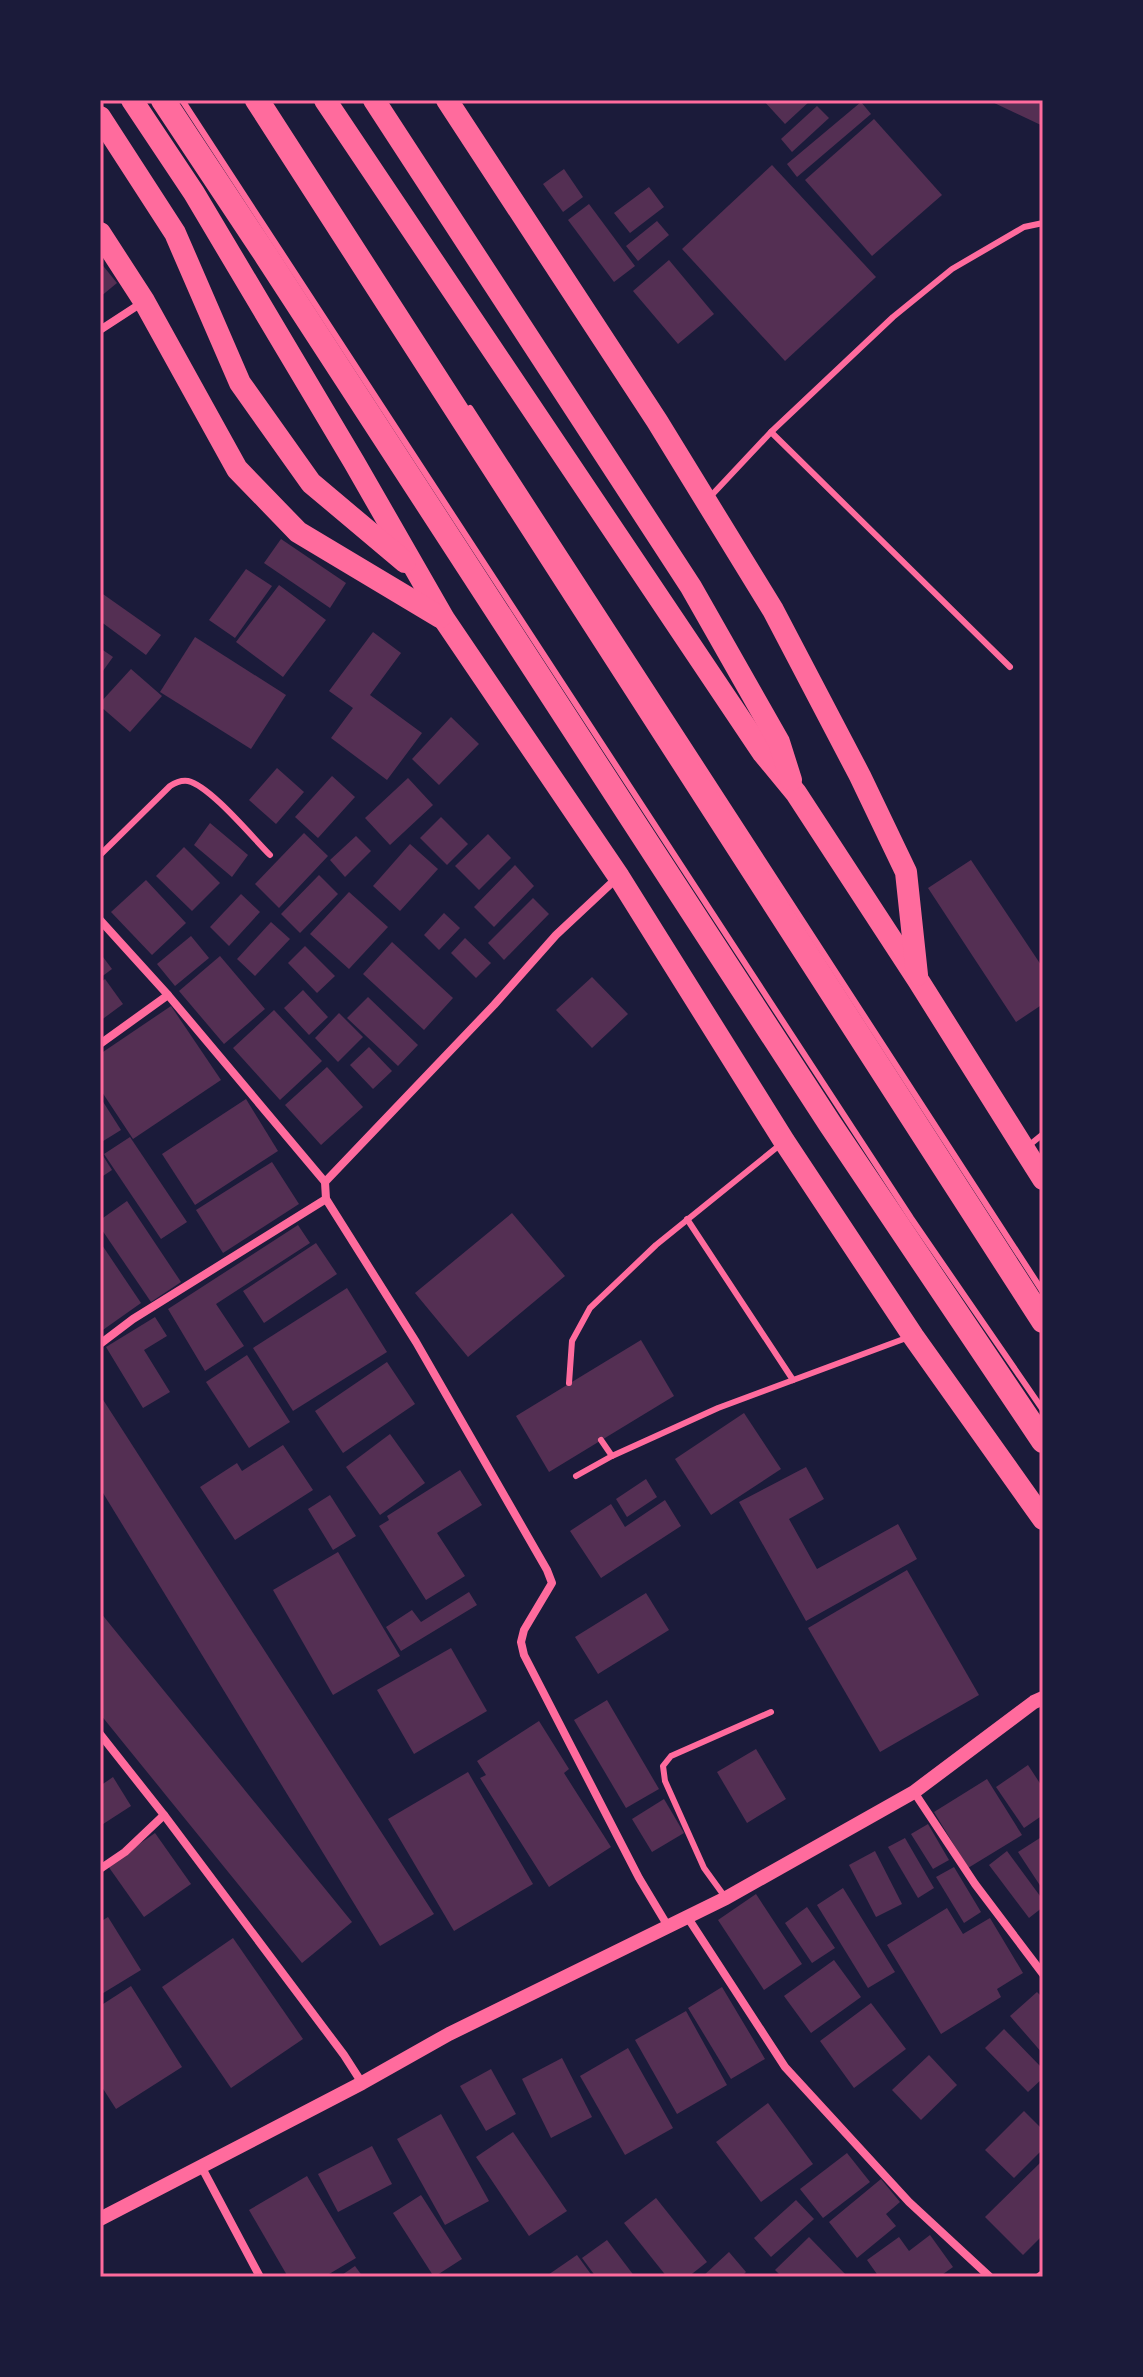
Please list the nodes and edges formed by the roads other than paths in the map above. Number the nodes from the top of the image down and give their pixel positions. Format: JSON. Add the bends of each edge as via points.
{"nodes":[{"id":1,"x":132,"y":100,"type":"edge"},
{"id":2,"x":163,"y":100,"type":"edge"},
{"id":3,"x":182,"y":100,"type":"edge"},
{"id":4,"x":257,"y":100,"type":"edge"},
{"id":5,"x":325,"y":100,"type":"edge"},
{"id":6,"x":374,"y":100,"type":"edge"},
{"id":7,"x":447,"y":100,"type":"edge"},
{"id":8,"x":100,"y":117,"type":"edge"},
{"id":9,"x":1043,"y":223,"type":"edge"},
{"id":10,"x":100,"y":233,"type":"edge"},
{"id":11,"x":144,"y":301,"type":"junction"},
{"id":12,"x":100,"y":330,"type":"edge"},
{"id":13,"x":467,"y":404,"type":"dead end"},
{"id":14,"x":771,"y":432,"type":"junction"},
{"id":15,"x":707,"y":501,"type":"junction"},
{"id":16,"x":415,"y":571,"type":"junction"},
{"id":17,"x":444,"y":619,"type":"junction"},
{"id":18,"x":1010,"y":667,"type":"dead end"},
{"id":19,"x":796,"y":793,"type":"junction"},
{"id":20,"x":100,"y":855,"type":"edge"},
{"id":21,"x":270,"y":855,"type":"dead end"},
{"id":22,"x":619,"y":877,"type":"junction"},
{"id":23,"x":100,"y":920,"type":"edge"},
{"id":24,"x":918,"y":980,"type":"junction"},
{"id":25,"x":168,"y":995,"type":"junction"},
{"id":26,"x":100,"y":1044,"type":"edge"},
{"id":27,"x":1043,"y":1134,"type":"edge"},
{"id":28,"x":784,"y":1141,"type":"junction"},
{"id":29,"x":1024,"y":1150,"type":"junction"},
{"id":30,"x":1043,"y":1179,"type":"edge"},
{"id":31,"x":325,"y":1182,"type":"junction"},
{"id":32,"x":326,"y":1199,"type":"junction"},
{"id":33,"x":687,"y":1219,"type":"junction"},
{"id":34,"x":1043,"y":1292,"type":"edge"},
{"id":35,"x":1043,"y":1321,"type":"edge"},
{"id":36,"x":913,"y":1336,"type":"junction"},
{"id":37,"x":100,"y":1344,"type":"edge"},
{"id":38,"x":793,"y":1380,"type":"junction"},
{"id":39,"x":569,"y":1383,"type":"dead end"},
{"id":40,"x":1043,"y":1410,"type":"edge"},
{"id":41,"x":601,"y":1440,"type":"dead end"},
{"id":42,"x":1043,"y":1441,"type":"edge"},
{"id":43,"x":612,"y":1456,"type":"junction"},
{"id":44,"x":576,"y":1476,"type":"dead end"},
{"id":45,"x":1043,"y":1519,"type":"edge"},
{"id":46,"x":1040,"y":1697,"type":"edge"},
{"id":47,"x":771,"y":1712,"type":"dead end"},
{"id":48,"x":100,"y":1734,"type":"edge"},
{"id":49,"x":914,"y":1792,"type":"junction"},
{"id":50,"x":164,"y":1815,"type":"junction"},
{"id":51,"x":100,"y":1869,"type":"edge"},
{"id":52,"x":726,"y":1898,"type":"junction"},
{"id":53,"x":688,"y":1918,"type":"junction"},
{"id":54,"x":669,"y":1928,"type":"junction"},
{"id":55,"x":1043,"y":1974,"type":"edge"},
{"id":56,"x":362,"y":2083,"type":"junction"},
{"id":57,"x":201,"y":2166,"type":"junction"},
{"id":58,"x":100,"y":2219,"type":"edge"},
{"id":59,"x":260,"y":2277,"type":"edge"},
{"id":60,"x":990,"y":2277,"type":"edge"}],
"edges":[{"from":1,"to":16,"type":"highway","via":[[202,206]]},
{"from":2,"to":42,"type":"highway","via":[[830,1124]]},
{"from":3,"to":40,"type":"lane","via":[[911,1218]]},
{"from":4,"to":35,"type":"highway"},
{"from":5,"to":19,"type":"highway","via":[[763,753]]},
{"from":6,"to":19,"type":"highway","via":[[691,587],[779,742]]},
{"from":7,"to":15,"type":"highway"},
{"from":8,"to":16,"type":"highway","via":[[175,233],[240,383],[311,483]]},
{"from":9,"to":14,"type":"lane","via":[[1024,227],[952,269]]},
{"from":10,"to":11,"type":"highway"},
{"from":11,"to":12,"type":"street"},
{"from":11,"to":17,"type":"highway","via":[[237,469],[298,532]]},
{"from":13,"to":34,"type":"lane"},
{"from":14,"to":15,"type":"lane"},
{"from":14,"to":18,"type":"lane"},
{"from":15,"to":24,"type":"highway","via":[[773,610],[906,872]]},
{"from":16,"to":17,"type":"highway"},
{"from":17,"to":22,"type":"highway"},
{"from":19,"to":24,"type":"highway"},
{"from":20,"to":21,"type":"lane","via":[[177,781],[205,789]]},
{"from":22,"to":28,"type":"highway"},
{"from":22,"to":31,"type":"street","via":[[556,935]]},
{"from":23,"to":25,"type":"street"},
{"from":24,"to":29,"type":"highway"},
{"from":25,"to":26,"type":"street"},
{"from":25,"to":31,"type":"street"},
{"from":27,"to":29,"type":"lane"},
{"from":28,"to":33,"type":"lane"},
{"from":28,"to":36,"type":"highway"},
{"from":29,"to":30,"type":"highway"},
{"from":31,"to":32,"type":"street"},
{"from":32,"to":37,"type":"street"},
{"from":32,"to":54,"type":"street","via":[[416,1342],[547,1570],[552,1583],[524,1630],[524,1655]]},
{"from":33,"to":38,"type":"lane"},
{"from":33,"to":39,"type":"lane","via":[[590,1308],[572,1341]]},
{"from":36,"to":38,"type":"lane"},
{"from":36,"to":45,"type":"highway"},
{"from":38,"to":43,"type":"lane"},
{"from":41,"to":43,"type":"lane"},
{"from":43,"to":44,"type":"lane"},
{"from":46,"to":49,"type":"street"},
{"from":47,"to":52,"type":"lane","via":[[671,1756],[663,1766],[704,1868]]},
{"from":48,"to":50,"type":"street"},
{"from":49,"to":52,"type":"street"},
{"from":49,"to":55,"type":"street"},
{"from":50,"to":51,"type":"street"},
{"from":50,"to":56,"type":"street"},
{"from":52,"to":53,"type":"street"},
{"from":53,"to":54,"type":"street"},
{"from":53,"to":60,"type":"street","via":[[785,2067],[909,2202]]},
{"from":54,"to":56,"type":"street","via":[[449,2034]]},
{"from":56,"to":57,"type":"street"},
{"from":57,"to":58,"type":"street"},
{"from":57,"to":59,"type":"street"}]}
